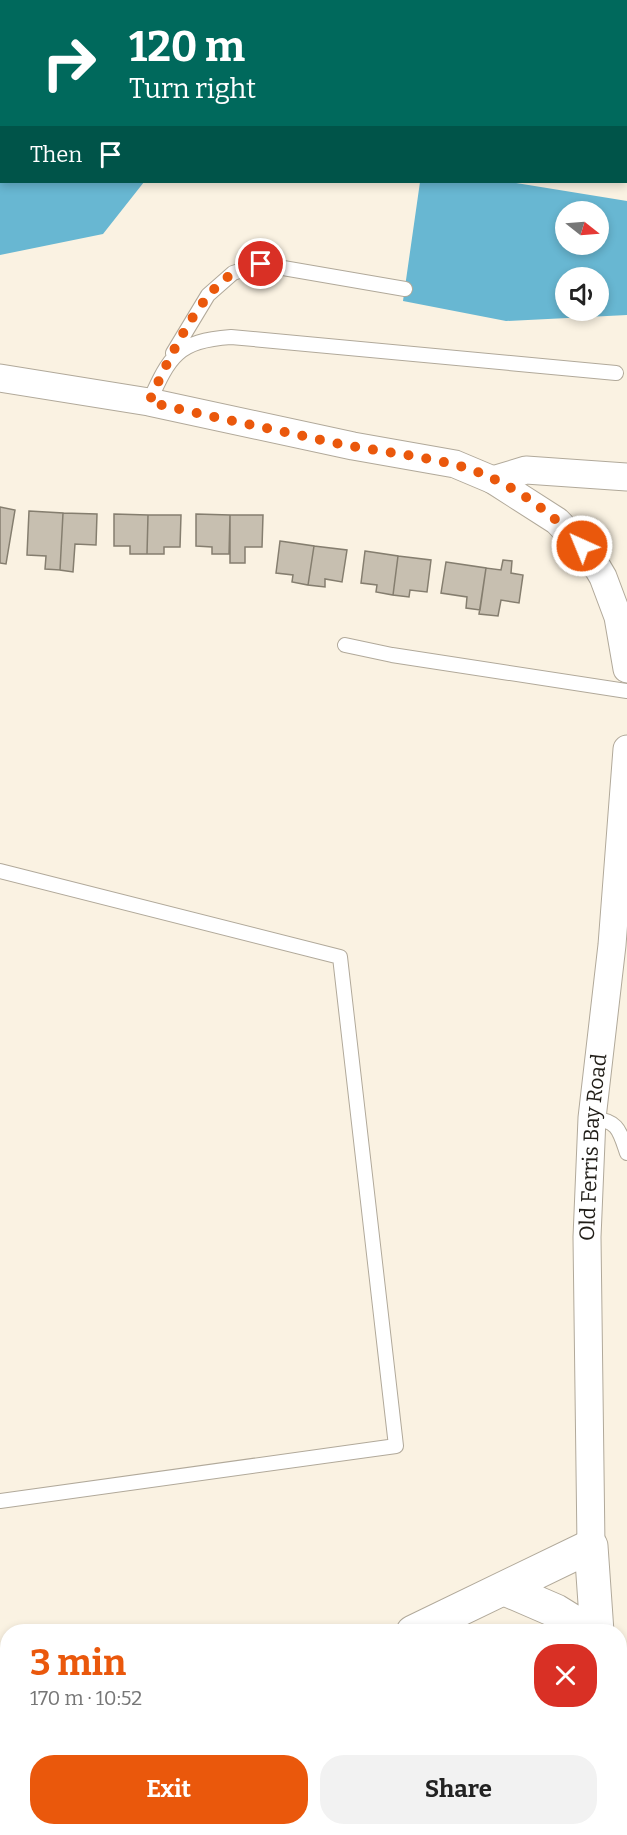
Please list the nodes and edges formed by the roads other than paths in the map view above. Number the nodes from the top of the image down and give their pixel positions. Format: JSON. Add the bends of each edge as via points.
{"nodes":[{"id":1,"x":405,"y":289,"type":"dead end"},
{"id":2,"x":166,"y":364,"type":"junction"},
{"id":3,"x":616,"y":374,"type":"dead end"},
{"id":4,"x":0,"y":378,"type":"edge"},
{"id":5,"x":149,"y":402,"type":"junction"},
{"id":6,"x":627,"y":477,"type":"edge"},
{"id":7,"x":494,"y":480,"type":"junction"},
{"id":8,"x":345,"y":645,"type":"dead end"},
{"id":9,"x":627,"y":669,"type":"edge"},
{"id":10,"x":627,"y":691,"type":"edge"},
{"id":11,"x":627,"y":749,"type":"edge"},
{"id":12,"x":0,"y":870,"type":"edge"},
{"id":13,"x":592,"y":1118,"type":"junction"},
{"id":14,"x":627,"y":1153,"type":"edge"},
{"id":15,"x":0,"y":1501,"type":"edge"},
{"id":16,"x":591,"y":1546,"type":"junction"},
{"id":17,"x":505,"y":1589,"type":"junction"},
{"id":18,"x":430,"y":1624,"type":"edge"},
{"id":19,"x":577,"y":1624,"type":"edge"},
{"id":20,"x":596,"y":1624,"type":"edge"}],
"edges":[{"from":1,"to":2,"type":"lane","via":[[261,264],[233,273],[208,295]]},
{"from":2,"to":3,"type":"lane","via":[[184,347],[207,339],[231,338]]},
{"from":2,"to":5,"type":"lane"},
{"from":4,"to":5,"type":"street"},
{"from":5,"to":7,"type":"street","via":[[454,464]]},
{"from":6,"to":7,"type":"street","via":[[526,470]]},
{"from":7,"to":9,"type":"street","via":[[558,521],[590,555],[618,617]]},
{"from":8,"to":10,"type":"lane"},
{"from":11,"to":13,"type":"street","name":"Old Ferris Bay Road","via":[[612,945]]},
{"from":12,"to":15,"type":"lane","via":[[340,957],[396,1446]]},
{"from":13,"to":14,"type":"lane","via":[[608,1120],[619,1129]]},
{"from":13,"to":16,"type":"street","name":"Old Ferris Bay Road","via":[[587,1237]]},
{"from":16,"to":17,"type":"main road"},
{"from":16,"to":20,"type":"main road"},
{"from":17,"to":18,"type":"main road"},
{"from":17,"to":19,"type":"main road"}]}
